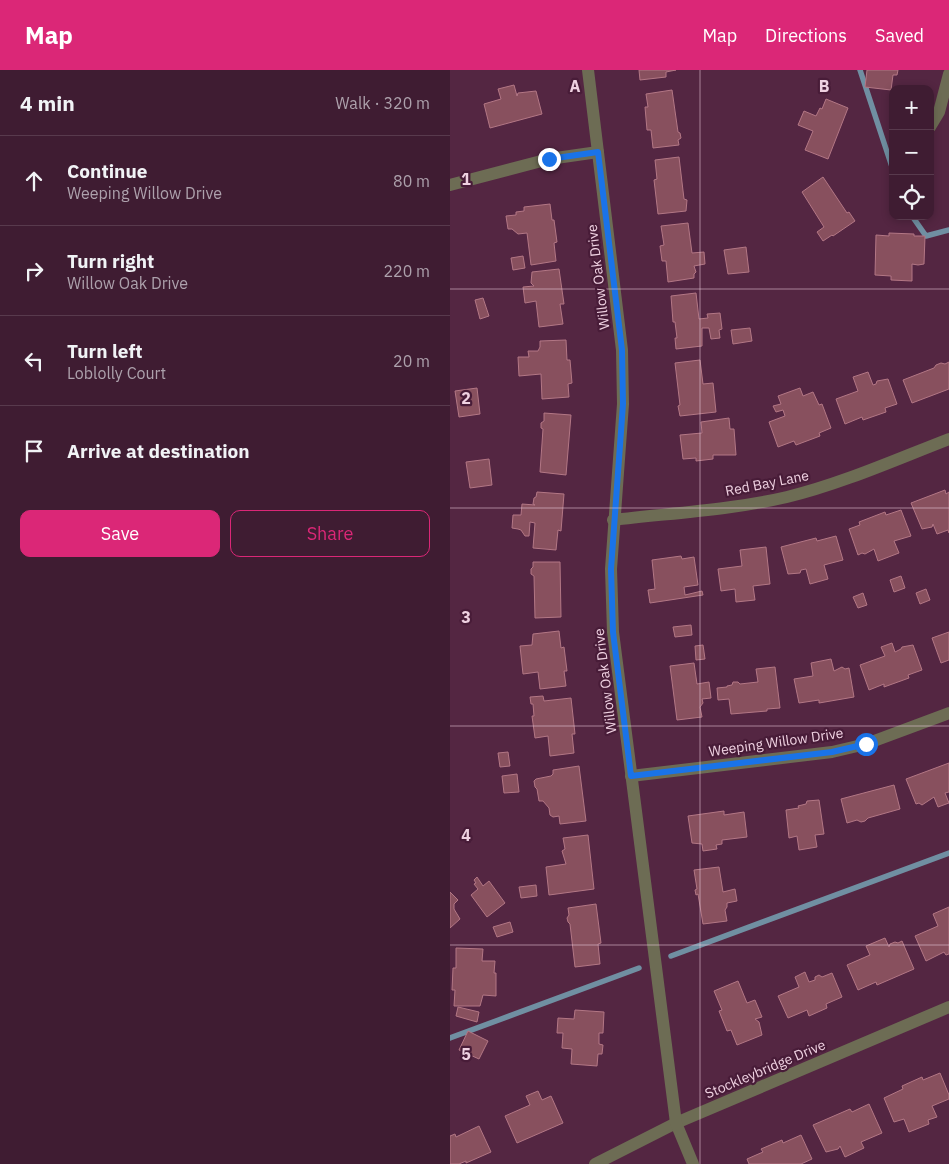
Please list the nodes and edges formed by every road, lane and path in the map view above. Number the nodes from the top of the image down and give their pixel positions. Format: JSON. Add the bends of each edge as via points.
{"nodes":[{"id":1,"x":588,"y":70,"type":"edge"},
{"id":2,"x":949,"y":74,"type":"edge"},
{"id":3,"x":934,"y":120,"type":"edge"},
{"id":4,"x":598,"y":152,"type":"junction"},
{"id":5,"x":450,"y":185,"type":"edge"},
{"id":6,"x":949,"y":439,"type":"edge"},
{"id":7,"x":613,"y":520,"type":"junction"},
{"id":8,"x":949,"y":713,"type":"edge"},
{"id":9,"x":631,"y":776,"type":"junction"},
{"id":10,"x":949,"y":1007,"type":"edge"},
{"id":11,"x":676,"y":1124,"type":"junction"},
{"id":12,"x":595,"y":1164,"type":"edge"},
{"id":13,"x":693,"y":1164,"type":"edge"}],
"edges":[{"from":1,"to":4,"type":"street","name":"Willow Oak Drive"},
{"from":2,"to":3,"type":"street"},
{"from":4,"to":5,"type":"street","via":[[549,159]]},
{"from":4,"to":7,"type":"street","name":"Willow Oak Drive","via":[[622,350],[623,404]]},
{"from":6,"to":7,"type":"street","name":"Red Bay Lane","via":[[817,489],[786,497]]},
{"from":7,"to":9,"type":"street","name":"Willow Oak Drive","via":[[613,632]]},
{"from":8,"to":9,"type":"street","name":"Weeping Willow Drive","via":[[866,744],[832,752]]},
{"from":9,"to":11,"type":"street","name":"Willow Oak Drive"},
{"from":10,"to":11,"type":"street","name":"Stockleybridge Drive"},
{"from":11,"to":12,"type":"street","name":"Stockleybridge Drive"},
{"from":11,"to":13,"type":"street","name":"Willow Oak Drive"}]}
